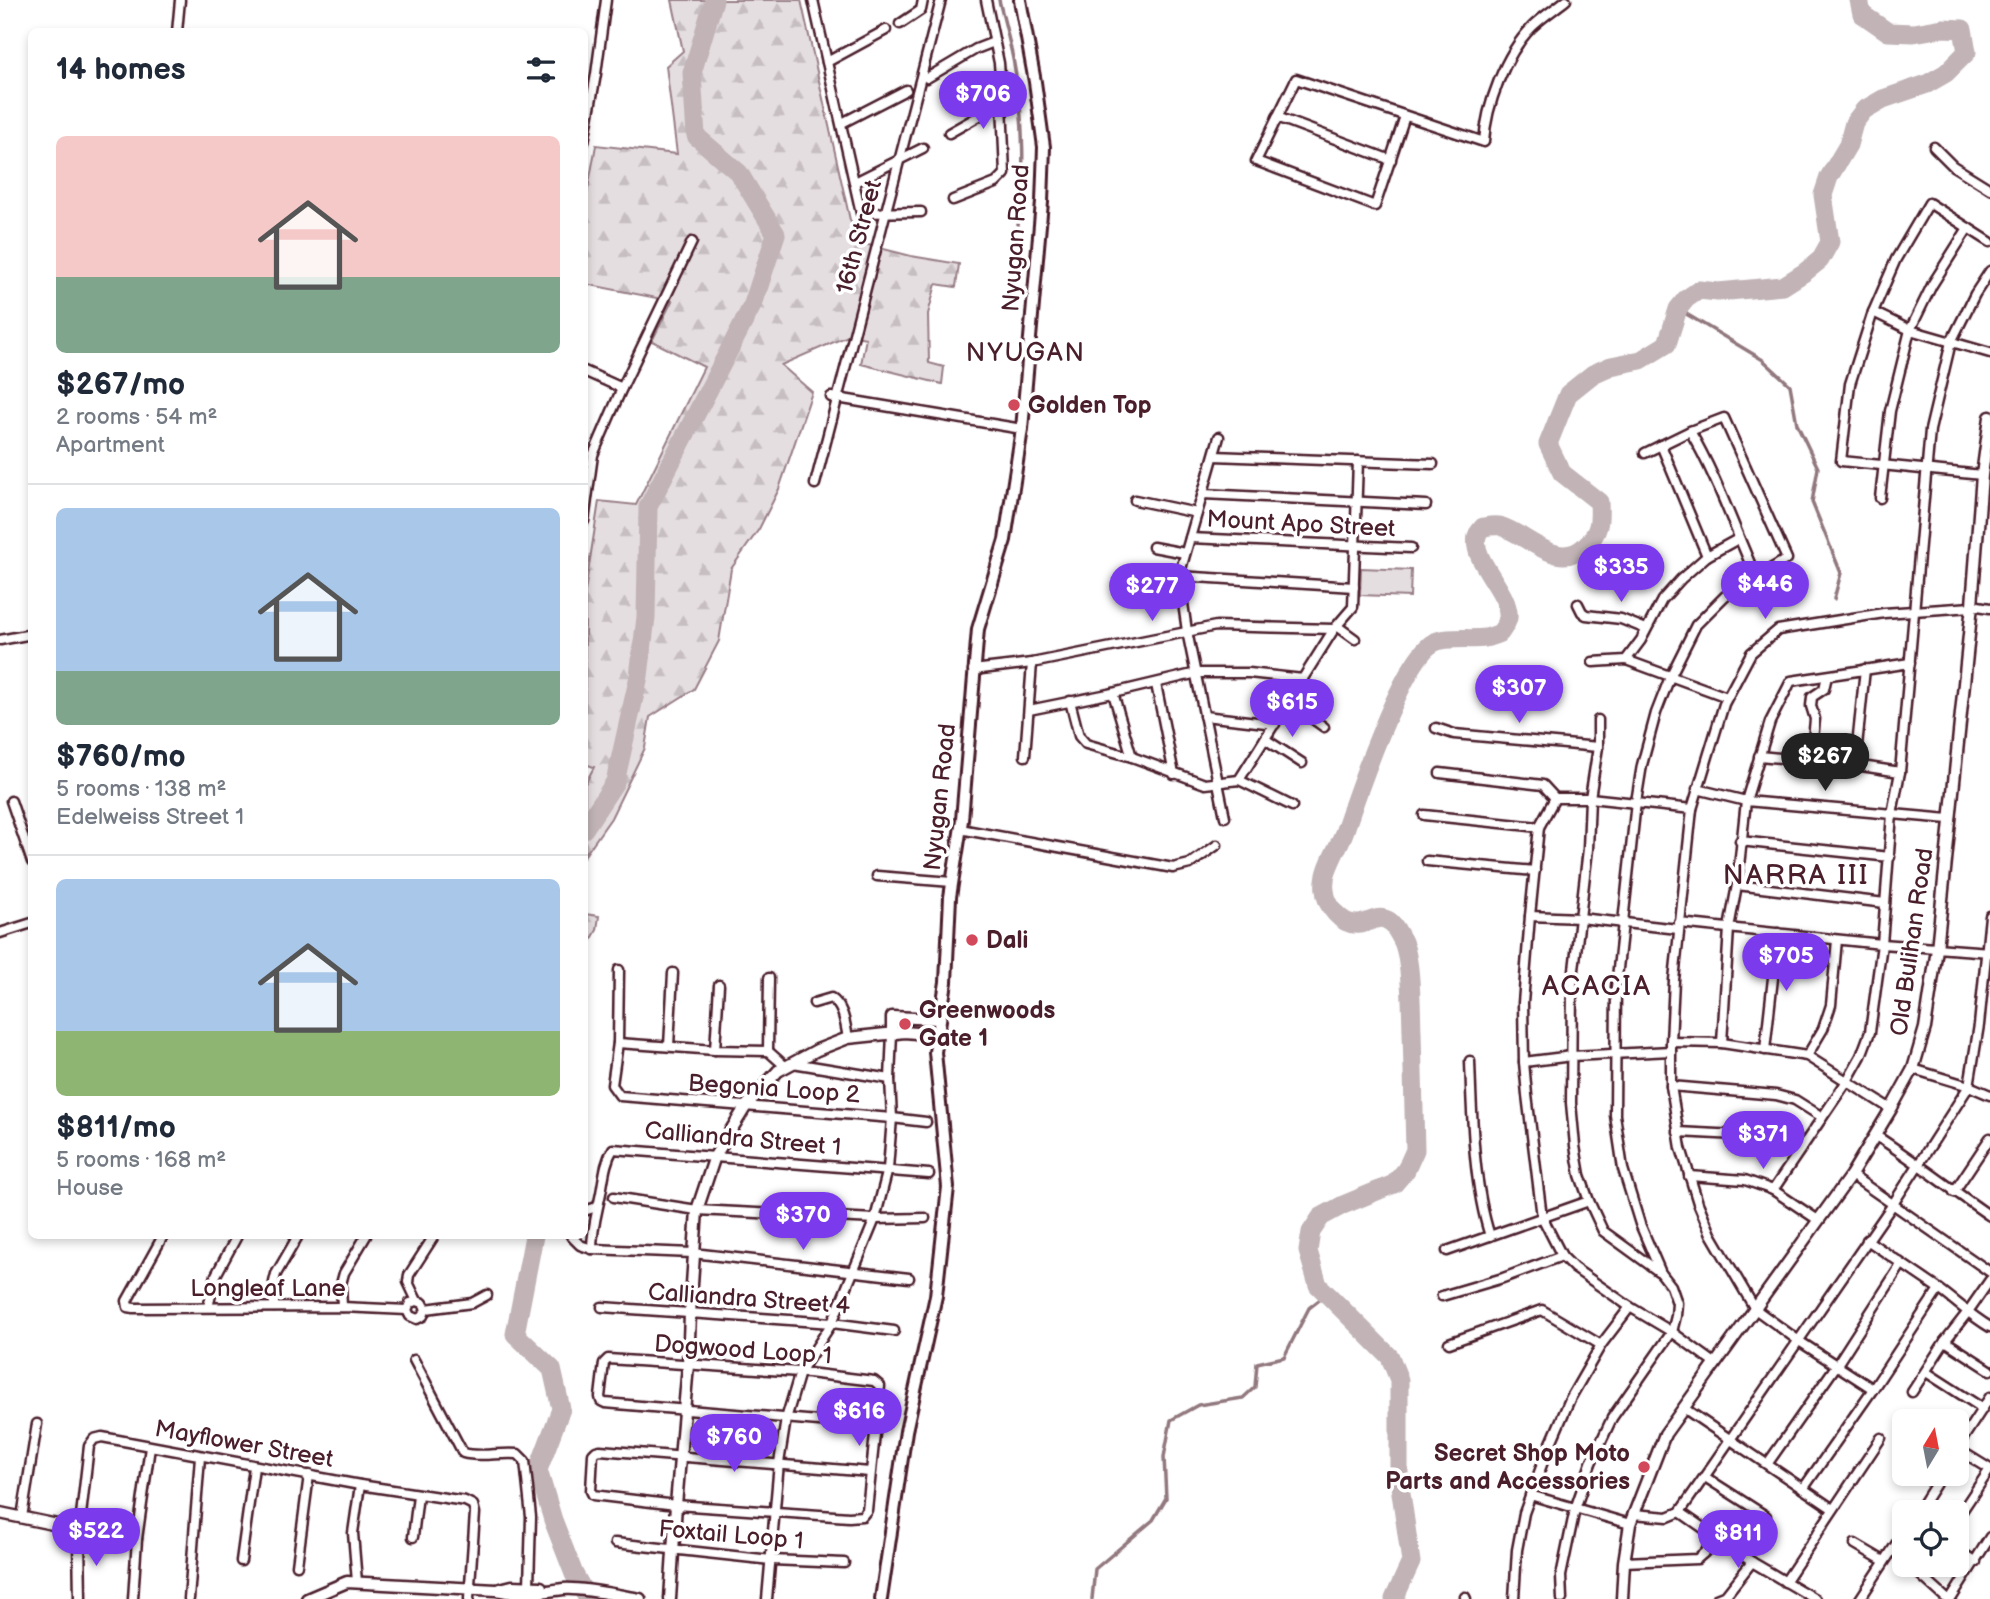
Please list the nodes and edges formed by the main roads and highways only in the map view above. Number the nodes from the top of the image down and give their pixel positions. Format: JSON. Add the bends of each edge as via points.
{"nodes":[{"id":1,"x":1020,"y":0,"type":"edge"},
{"id":2,"x":881,"y":1599,"type":"edge"}],
"edges":[{"from":1,"to":2,"type":"main road","name":"Nyugan Road","via":[[1044,147],[1042,202],[1022,429],[1005,540],[978,629],[946,982],[935,1052],[948,1187],[936,1296],[906,1431]]}]}
